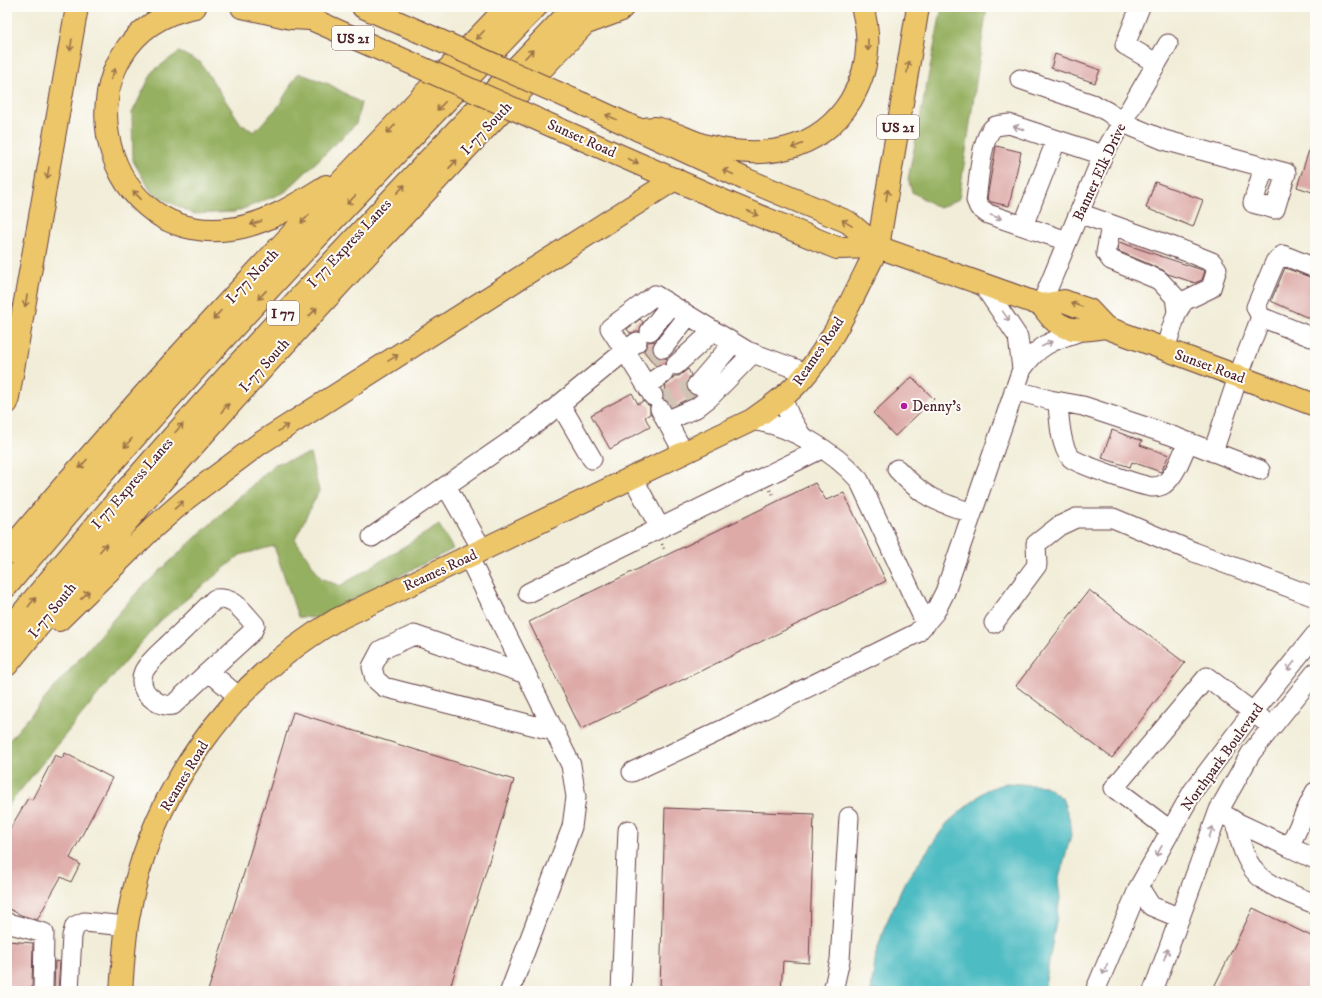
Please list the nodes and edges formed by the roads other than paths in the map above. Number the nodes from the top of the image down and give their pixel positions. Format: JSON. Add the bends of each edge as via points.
{"nodes":[{"id":1,"x":77,"y":7,"type":"edge"},
{"id":2,"x":195,"y":7,"type":"edge"},
{"id":3,"x":242,"y":7,"type":"edge"},
{"id":4,"x":293,"y":7,"type":"edge"},
{"id":5,"x":363,"y":7,"type":"edge"},
{"id":6,"x":507,"y":7,"type":"edge"},
{"id":7,"x":536,"y":7,"type":"edge"},
{"id":8,"x":601,"y":7,"type":"edge"},
{"id":9,"x":623,"y":7,"type":"edge"},
{"id":10,"x":862,"y":7,"type":"edge"},
{"id":11,"x":918,"y":7,"type":"edge"},
{"id":12,"x":1140,"y":7,"type":"edge"},
{"id":13,"x":579,"y":16,"type":"edge"},
{"id":14,"x":311,"y":19,"type":"junction"},
{"id":15,"x":1168,"y":44,"type":"dead end"},
{"id":16,"x":1156,"y":63,"type":"junction"},
{"id":17,"x":1020,"y":80,"type":"dead end"},
{"id":18,"x":1122,"y":122,"type":"junction"},
{"id":19,"x":639,"y":130,"type":"junction"},
{"id":20,"x":1056,"y":140,"type":"junction"},
{"id":21,"x":1103,"y":155,"type":"junction"},
{"id":22,"x":1264,"y":167,"type":"dead end"},
{"id":23,"x":351,"y":171,"type":"junction"},
{"id":24,"x":675,"y":179,"type":"junction"},
{"id":25,"x":1079,"y":213,"type":"junction"},
{"id":26,"x":1111,"y":225,"type":"junction"},
{"id":27,"x":1022,"y":226,"type":"junction"},
{"id":28,"x":1067,"y":242,"type":"junction"},
{"id":29,"x":878,"y":248,"type":"junction"},
{"id":30,"x":1315,"y":268,"type":"edge"},
{"id":31,"x":983,"y":285,"type":"junction"},
{"id":32,"x":670,"y":305,"type":"junction"},
{"id":33,"x":1041,"y":305,"type":"junction"},
{"id":34,"x":1177,"y":312,"type":"junction"},
{"id":35,"x":688,"y":316,"type":"junction"},
{"id":36,"x":1261,"y":317,"type":"junction"},
{"id":37,"x":1105,"y":327,"type":"junction"},
{"id":38,"x":713,"y":331,"type":"junction"},
{"id":39,"x":1081,"y":331,"type":"junction"},
{"id":40,"x":1311,"y":337,"type":"dead end"},
{"id":41,"x":637,"y":341,"type":"junction"},
{"id":42,"x":733,"y":343,"type":"junction"},
{"id":43,"x":1165,"y":349,"type":"junction"},
{"id":44,"x":753,"y":354,"type":"junction"},
{"id":45,"x":650,"y":358,"type":"junction"},
{"id":46,"x":1022,"y":369,"type":"junction"},
{"id":47,"x":807,"y":373,"type":"junction"},
{"id":48,"x":1238,"y":377,"type":"junction"},
{"id":49,"x":667,"y":389,"type":"junction"},
{"id":50,"x":1014,"y":390,"type":"junction"},
{"id":51,"x":782,"y":398,"type":"junction"},
{"id":52,"x":1058,"y":402,"type":"junction"},
{"id":53,"x":7,"y":403,"type":"edge"},
{"id":54,"x":560,"y":404,"type":"junction"},
{"id":55,"x":1315,"y":405,"type":"edge"},
{"id":56,"x":752,"y":420,"type":"junction"},
{"id":57,"x":801,"y":435,"type":"junction"},
{"id":58,"x":1188,"y":442,"type":"junction"},
{"id":59,"x":822,"y":449,"type":"junction"},
{"id":60,"x":1213,"y":452,"type":"junction"},
{"id":61,"x":684,"y":453,"type":"junction"},
{"id":62,"x":592,"y":459,"type":"dead end"},
{"id":63,"x":897,"y":469,"type":"dead end"},
{"id":64,"x":1260,"y":470,"type":"dead end"},
{"id":65,"x":633,"y":478,"type":"junction"},
{"id":66,"x":446,"y":486,"type":"junction"},
{"id":67,"x":972,"y":513,"type":"junction"},
{"id":68,"x":660,"y":528,"type":"junction"},
{"id":69,"x":372,"y":537,"type":"dead end"},
{"id":70,"x":7,"y":553,"type":"edge"},
{"id":71,"x":475,"y":553,"type":"junction"},
{"id":72,"x":7,"y":586,"type":"edge"},
{"id":73,"x":528,"y":593,"type":"dead end"},
{"id":74,"x":1315,"y":597,"type":"edge"},
{"id":75,"x":994,"y":623,"type":"dead end"},
{"id":76,"x":926,"y":624,"type":"junction"},
{"id":77,"x":7,"y":632,"type":"edge"},
{"id":78,"x":1315,"y":635,"type":"edge"},
{"id":79,"x":7,"y":665,"type":"edge"},
{"id":80,"x":7,"y":671,"type":"edge"},
{"id":81,"x":207,"y":673,"type":"junction"},
{"id":82,"x":1315,"y":673,"type":"edge"},
{"id":83,"x":526,"y":674,"type":"junction"},
{"id":84,"x":239,"y":697,"type":"junction"},
{"id":85,"x":1253,"y":713,"type":"junction"},
{"id":86,"x":1272,"y":727,"type":"junction"},
{"id":87,"x":555,"y":732,"type":"junction"},
{"id":88,"x":632,"y":772,"type":"dead end"},
{"id":89,"x":1315,"y":792,"type":"edge"},
{"id":90,"x":1218,"y":810,"type":"junction"},
{"id":91,"x":849,"y":817,"type":"dead end"},
{"id":92,"x":1236,"y":822,"type":"junction"},
{"id":93,"x":628,"y":830,"type":"dead end"},
{"id":94,"x":1171,"y":831,"type":"junction"},
{"id":95,"x":1289,"y":847,"type":"junction"},
{"id":96,"x":1315,"y":859,"type":"edge"},
{"id":97,"x":1139,"y":887,"type":"junction"},
{"id":98,"x":1315,"y":904,"type":"edge"},
{"id":99,"x":1180,"y":918,"type":"junction"},
{"id":100,"x":7,"y":923,"type":"edge"},
{"id":101,"x":127,"y":926,"type":"junction"},
{"id":102,"x":43,"y":990,"type":"edge"},
{"id":103,"x":69,"y":991,"type":"edge"},
{"id":104,"x":121,"y":991,"type":"edge"},
{"id":105,"x":510,"y":991,"type":"edge"},
{"id":106,"x":621,"y":991,"type":"edge"},
{"id":107,"x":833,"y":991,"type":"edge"},
{"id":108,"x":1096,"y":991,"type":"edge"},
{"id":109,"x":1153,"y":991,"type":"edge"}],
"edges":[{"from":1,"to":53,"type":"main road","one_way":true},
{"from":23,"to":2,"type":"main road","one_way":true,"via":[[282,212],[256,223],[231,229],[182,225],[151,209],[136,194],[121,175],[108,141],[106,105],[111,81],[122,58],[138,36],[161,19]]},
{"from":3,"to":14,"type":"main road","via":[[291,18]]},
{"from":4,"to":14,"type":"main road","name":"Sunset Road","number":"US 21"},
{"from":19,"to":5,"type":"main road","name":"Sunset Road","number":"US 21","one_way":true,"bridge":true},
{"from":6,"to":23,"type":"main road","name":"I-77 North","one_way":true},
{"from":7,"to":72,"type":"main road","name":"I 77 Express Lanes","number":"I 77","one_way":true,"via":[[242,317],[106,469]]},
{"from":8,"to":13,"type":"main road","name":"I-77 South","number":"I 77"},
{"from":9,"to":13,"type":"main road","via":[[618,11]]},
{"from":10,"to":19,"type":"main road","one_way":true,"via":[[868,48],[861,81],[849,103],[833,123],[804,143],[780,151],[739,152],[702,144],[655,128]]},
{"from":29,"to":11,"type":"main road","number":"US 21","one_way":true},
{"from":12,"to":16,"type":"street","via":[[1125,45]]},
{"from":77,"to":13,"type":"main road","name":"I 77 Express Lanes","number":"I 77","one_way":true,"via":[[118,499],[268,330]]},
{"from":79,"to":13,"type":"main road","name":"I-77 South","number":"I 77","one_way":true,"via":[[134,512],[236,396]]},
{"from":14,"to":24,"type":"main road","name":"Sunset Road","number":"US 21","one_way":true,"bridge":true},
{"from":15,"to":16,"type":"street","name":"Banner Elk Drive"},
{"from":16,"to":18,"type":"street","name":"Banner Elk Drive"},
{"from":17,"to":18,"type":"street","via":[[1095,105]]},
{"from":18,"to":21,"type":"street","name":"Banner Elk Drive"},
{"from":18,"to":22,"type":"street","via":[[1164,140]]},
{"from":29,"to":19,"type":"main road","name":"Sunset Road","one_way":true,"via":[[848,222],[745,179]]},
{"from":20,"to":21,"type":"street"},
{"from":20,"to":27,"type":"street"},
{"from":20,"to":27,"type":"street","one_way":true,"via":[[1009,124],[996,126],[989,133],[985,143],[976,200],[979,207],[988,214]]},
{"from":21,"to":25,"type":"street","name":"Banner Elk Drive"},
{"from":23,"to":70,"type":"main road","name":"I-77 North","one_way":true,"via":[[130,410]]},
{"from":24,"to":29,"type":"main road","name":"Sunset Road","one_way":true,"via":[[837,248]]},
{"from":80,"to":24,"type":"main road","one_way":true,"via":[[154,527],[222,470],[297,418]]},
{"from":25,"to":26,"type":"street"},
{"from":25,"to":28,"type":"street","name":"Banner Elk Drive"},
{"from":26,"to":34,"type":"street","via":[[1106,253],[1111,260],[1159,280],[1175,297]]},
{"from":26,"to":34,"type":"street","via":[[1212,262],[1216,269],[1210,288],[1184,301]]},
{"from":27,"to":28,"type":"street"},
{"from":28,"to":33,"type":"street","name":"Banner Elk Drive"},
{"from":29,"to":31,"type":"main road","name":"Sunset Road"},
{"from":29,"to":47,"type":"main road","name":"Reames Road","via":[[837,327]]},
{"from":30,"to":36,"type":"street","via":[[1283,255],[1275,262],[1256,307]]},
{"from":31,"to":33,"type":"main road","name":"Sunset Road"},
{"from":31,"to":46,"type":"street","one_way":true,"via":[[1018,337]]},
{"from":32,"to":35,"type":"street"},
{"from":32,"to":41,"type":"street"},
{"from":32,"to":41,"type":"street","via":[[655,295],[610,328]]},
{"from":37,"to":33,"type":"main road","name":"Sunset Road","one_way":true,"via":[[1089,310],[1064,301]]},
{"from":33,"to":39,"type":"main road","name":"Sunset Road","via":[[1056,322]]},
{"from":34,"to":43,"type":"street"},
{"from":35,"to":38,"type":"street"},
{"from":35,"to":45,"type":"street"},
{"from":36,"to":40,"type":"street"},
{"from":36,"to":48,"type":"street"},
{"from":37,"to":39,"type":"main road","name":"Sunset Road"},
{"from":37,"to":43,"type":"main road","name":"Sunset Road"},
{"from":38,"to":42,"type":"street"},
{"from":38,"to":49,"type":"street"},
{"from":46,"to":39,"type":"street","one_way":true,"via":[[1034,352],[1042,346]]},
{"from":41,"to":45,"type":"street"},
{"from":41,"to":54,"type":"street"},
{"from":42,"to":44,"type":"street"},
{"from":42,"to":49,"type":"street","via":[[714,365]]},
{"from":43,"to":48,"type":"main road","name":"Sunset Road"},
{"from":44,"to":47,"type":"street"},
{"from":44,"to":49,"type":"street","via":[[696,408]]},
{"from":45,"to":49,"type":"street"},
{"from":46,"to":50,"type":"street"},
{"from":47,"to":51,"type":"main road","name":"Reames Road"},
{"from":48,"to":55,"type":"main road","name":"Sunset Road"},
{"from":48,"to":60,"type":"street"},
{"from":49,"to":61,"type":"street"},
{"from":50,"to":52,"type":"street"},
{"from":50,"to":67,"type":"street"},
{"from":51,"to":56,"type":"main road","name":"Reames Road"},
{"from":51,"to":57,"type":"street"},
{"from":52,"to":58,"type":"street","via":[[1083,406]]},
{"from":52,"to":58,"type":"street","via":[[1065,447],[1072,458],[1130,482],[1154,487],[1163,485],[1175,469]]},
{"from":54,"to":62,"type":"street"},
{"from":54,"to":66,"type":"street"},
{"from":56,"to":57,"type":"street","via":[[772,423]]},
{"from":56,"to":61,"type":"main road","name":"Reames Road"},
{"from":57,"to":59,"type":"street"},
{"from":58,"to":60,"type":"street"},
{"from":59,"to":68,"type":"street"},
{"from":59,"to":76,"type":"street","via":[[849,469],[859,480]]},
{"from":60,"to":64,"type":"street"},
{"from":61,"to":65,"type":"main road","name":"Reames Road"},
{"from":63,"to":67,"type":"street","via":[[913,487],[926,496]]},
{"from":65,"to":68,"type":"street"},
{"from":65,"to":71,"type":"main road","name":"Reames Road"},
{"from":66,"to":69,"type":"street"},
{"from":66,"to":71,"type":"street"},
{"from":67,"to":76,"type":"street","via":[[945,592]]},
{"from":68,"to":73,"type":"street"},
{"from":71,"to":83,"type":"street"},
{"from":71,"to":84,"type":"main road","name":"Reames Road","via":[[324,627],[294,649]]},
{"from":74,"to":75,"type":"street","via":[[1194,552],[1113,518],[1076,518],[1059,526],[1036,544],[1037,565]]},
{"from":76,"to":88,"type":"street","via":[[917,633]]},
{"from":78,"to":85,"type":"street","name":"Northpark Boulevard","one_way":true},
{"from":81,"to":81,"type":"street","via":[[173,706],[159,704],[145,693],[142,686],[141,679],[152,660],[215,599],[224,598],[236,604],[255,625],[252,632]]},
{"from":81,"to":84,"type":"street","via":[[212,674]]},
{"from":82,"to":86,"type":"street","name":"Northpark Boulevard"},
{"from":83,"to":87,"type":"street"},
{"from":83,"to":87,"type":"street","via":[[414,635],[380,650],[372,667],[375,679],[384,687]]},
{"from":84,"to":101,"type":"main road","name":"Reames Road","via":[[188,763],[169,796],[141,864]]},
{"from":85,"to":86,"type":"street"},
{"from":85,"to":94,"type":"street","name":"Northpark Boulevard","via":[[1194,791]]},
{"from":85,"to":94,"type":"street","via":[[1207,677],[1114,788]]},
{"from":86,"to":90,"type":"street","name":"Northpark Boulevard","via":[[1252,753]]},
{"from":87,"to":105,"type":"street","via":[[571,765],[576,797],[572,827]]},
{"from":89,"to":95,"type":"street"},
{"from":90,"to":92,"type":"street"},
{"from":99,"to":90,"type":"street","name":"Northpark Boulevard","one_way":true},
{"from":91,"to":107,"type":"street","via":[[840,960]]},
{"from":92,"to":95,"type":"street"},
{"from":92,"to":98,"type":"street","via":[[1238,839],[1251,866],[1263,880]]},
{"from":93,"to":106,"type":"street"},
{"from":94,"to":97,"type":"street","name":"Northpark Boulevard","one_way":true},
{"from":95,"to":96,"type":"street"},
{"from":97,"to":99,"type":"street","via":[[1151,906]]},
{"from":97,"to":108,"type":"street","name":"Northpark Boulevard","one_way":true},
{"from":109,"to":99,"type":"street","name":"Northpark Boulevard","one_way":true},
{"from":100,"to":102,"type":"street","via":[[44,933]]},
{"from":101,"to":103,"type":"street","via":[[84,922],[75,926],[72,936]]},
{"from":101,"to":104,"type":"main road","name":"Reames Road"}]}
